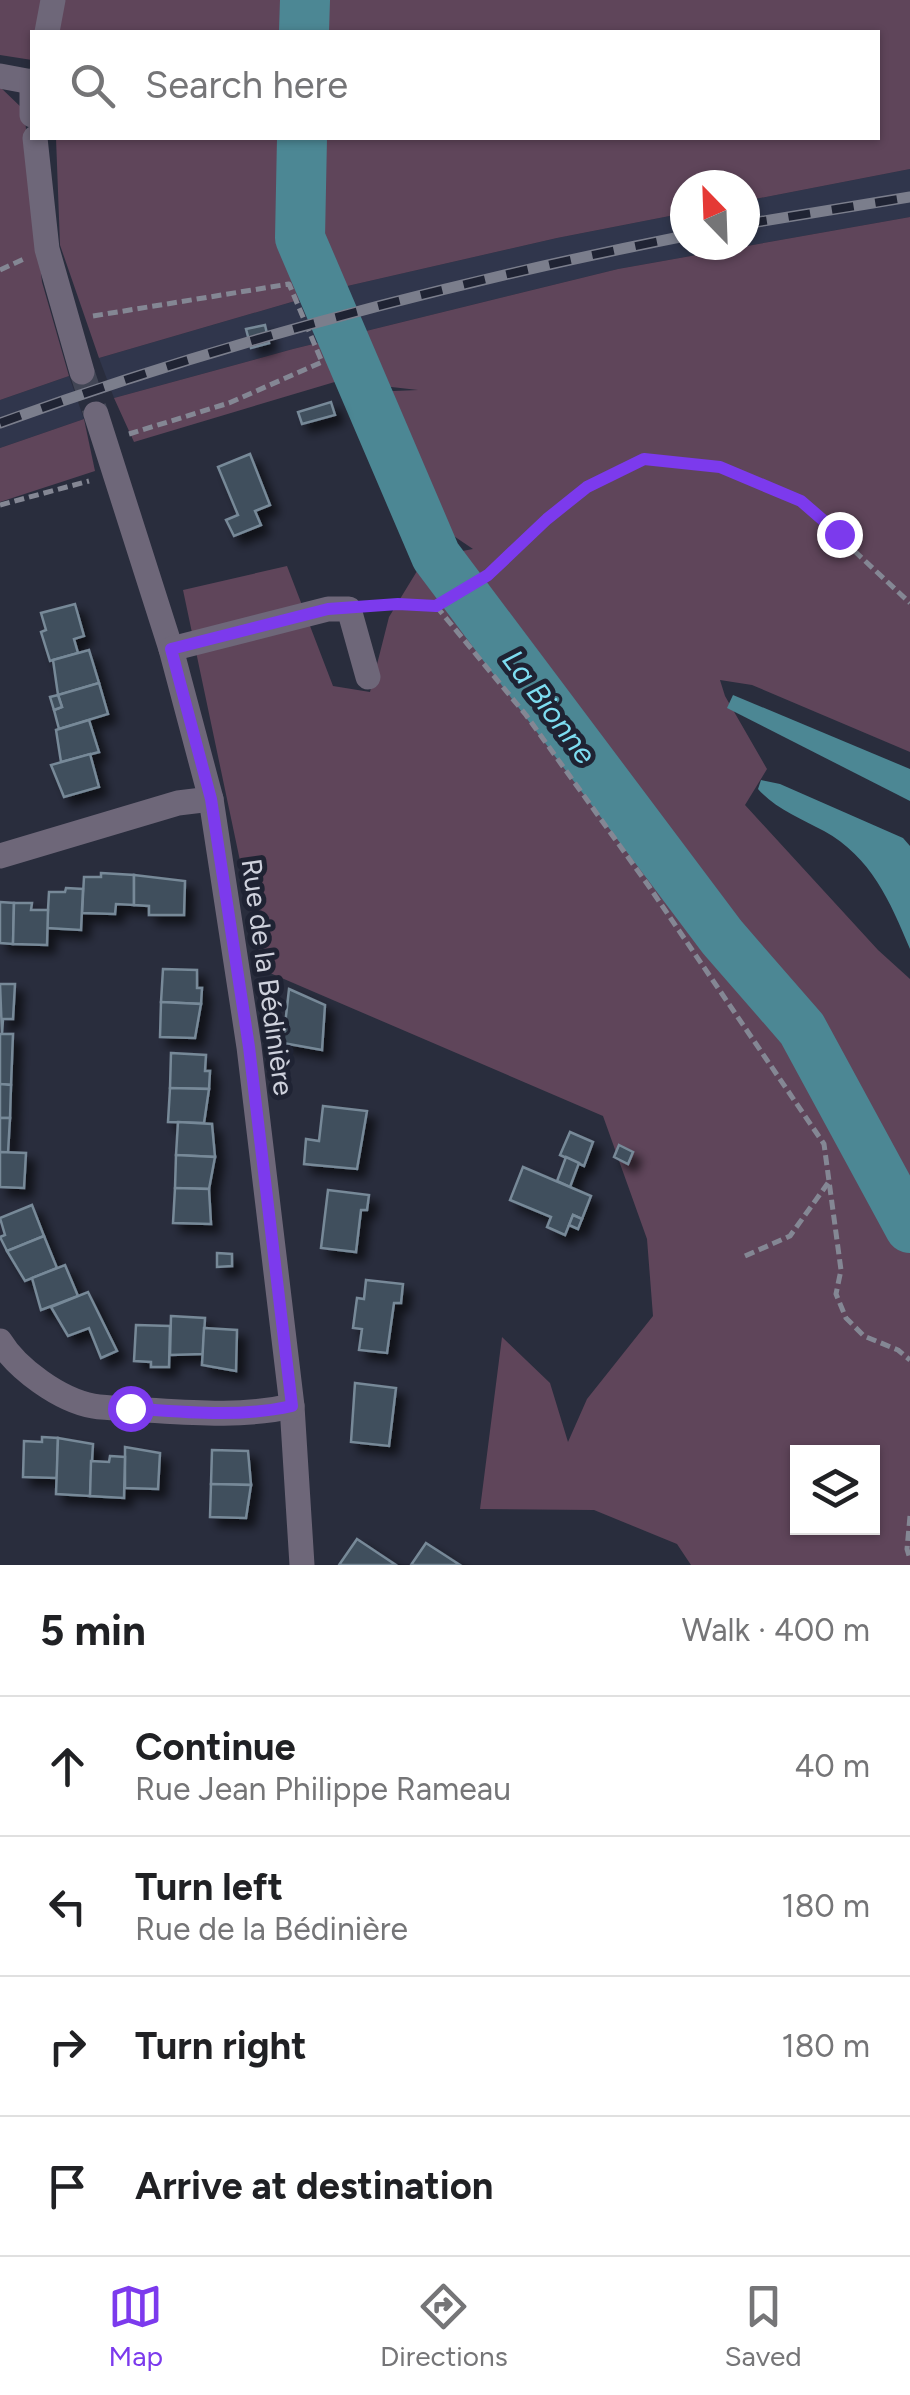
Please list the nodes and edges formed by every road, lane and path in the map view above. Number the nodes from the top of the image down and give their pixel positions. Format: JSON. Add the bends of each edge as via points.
{"nodes":[{"id":1,"x":53,"y":0,"type":"edge"},
{"id":2,"x":47,"y":30,"type":"edge"},
{"id":3,"x":0,"y":76,"type":"edge"},
{"id":4,"x":30,"y":82,"type":"edge"},
{"id":5,"x":35,"y":140,"type":"edge"},
{"id":6,"x":65,"y":321,"type":"junction"},
{"id":7,"x":82,"y":372,"type":"tunnel mouth"},
{"id":8,"x":96,"y":414,"type":"tunnel mouth"},
{"id":9,"x":105,"y":442,"type":"junction"},
{"id":10,"x":116,"y":474,"type":"junction"},
{"id":11,"x":0,"y":506,"type":"edge"},
{"id":12,"x":910,"y":603,"type":"edge"},
{"id":13,"x":436,"y":606,"type":"junction"},
{"id":14,"x":349,"y":609,"type":"junction"},
{"id":15,"x":171,"y":649,"type":"junction"},
{"id":16,"x":368,"y":678,"type":"dead end"},
{"id":17,"x":211,"y":799,"type":"junction"},
{"id":18,"x":0,"y":856,"type":"edge"},
{"id":19,"x":830,"y":1180,"type":"junction"},
{"id":20,"x":745,"y":1256,"type":"dead end"},
{"id":21,"x":0,"y":1341,"type":"edge"},
{"id":22,"x":910,"y":1360,"type":"edge"},
{"id":23,"x":292,"y":1406,"type":"junction"},
{"id":24,"x":910,"y":1516,"type":"edge"},
{"id":25,"x":910,"y":1559,"type":"edge"},
{"id":26,"x":302,"y":1565,"type":"edge"}],
"edges":[{"from":1,"to":2,"type":"street"},
{"from":3,"to":4,"type":"street"},
{"from":5,"to":6,"type":"street","via":[[47,249]]},
{"from":6,"to":7,"type":"street"},
{"from":6,"to":9,"type":"path","via":[[290,284],[322,362],[229,403]]},
{"from":8,"to":9,"type":"street","name":"Rue de la Bédinière"},
{"from":9,"to":10,"type":"street","name":"Rue de la Bédinière"},
{"from":10,"to":11,"type":"path"},
{"from":10,"to":15,"type":"street","name":"Rue de la Bédinière"},
{"from":12,"to":13,"type":"path","via":[[801,501],[720,467],[644,459],[587,487],[488,575]]},
{"from":13,"to":14,"type":"path"},
{"from":13,"to":19,"type":"path","via":[[526,715],[777,1072],[824,1144]]},
{"from":14,"to":15,"type":"street"},
{"from":14,"to":16,"type":"street"},
{"from":15,"to":17,"type":"street","name":"Rue de la Bédinière"},
{"from":17,"to":18,"type":"street"},
{"from":17,"to":23,"type":"street","name":"Rue de la Bédinière"},
{"from":19,"to":20,"type":"path","via":[[790,1236]]},
{"from":19,"to":22,"type":"path","via":[[841,1270],[836,1294],[846,1318],[864,1336]]},
{"from":21,"to":23,"type":"street","via":[[53,1389],[90,1406],[200,1414]]},
{"from":23,"to":26,"type":"street","name":"Rue de la Bédinière"},
{"from":24,"to":25,"type":"path"}]}
